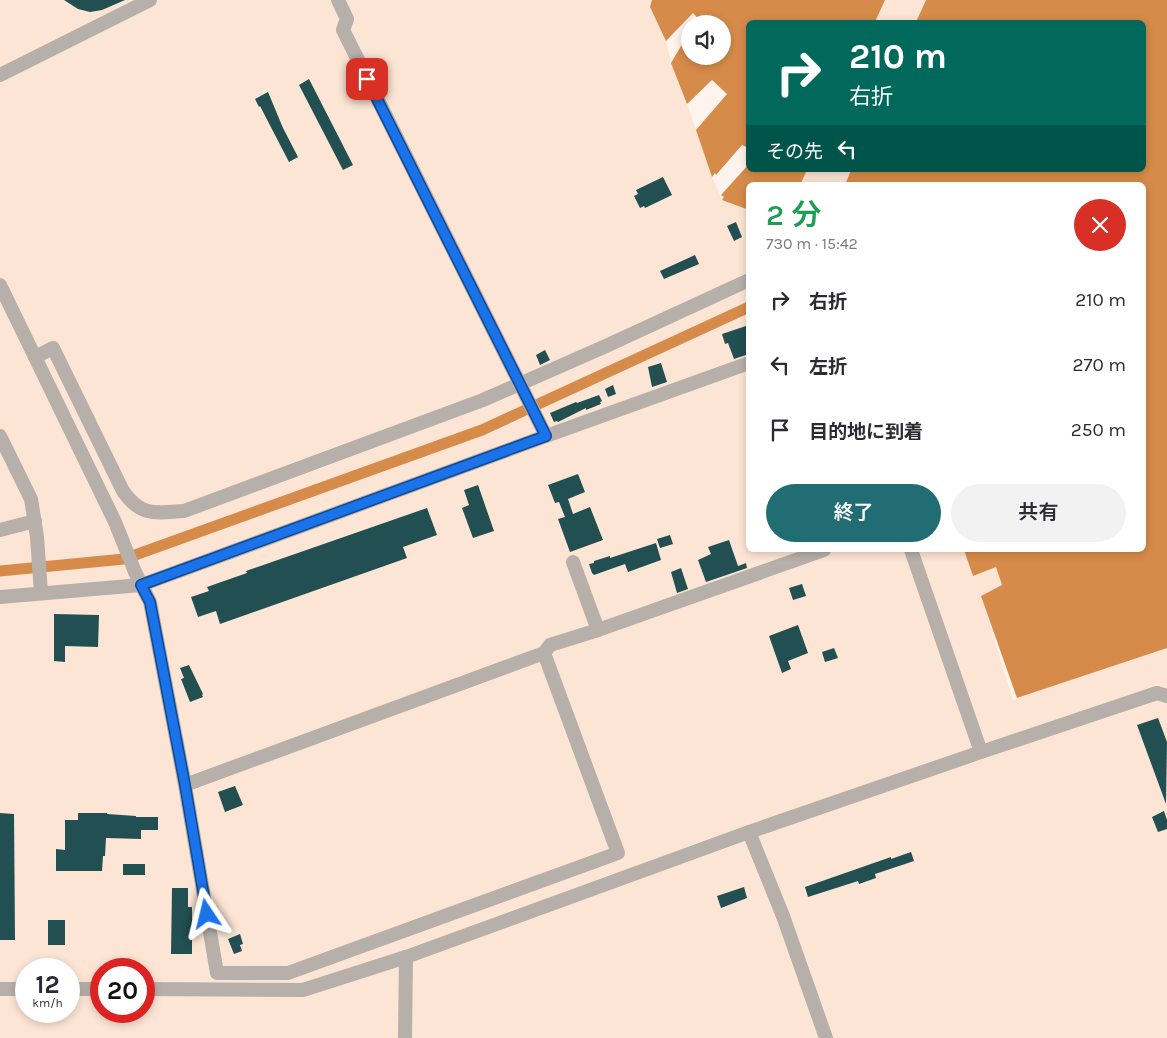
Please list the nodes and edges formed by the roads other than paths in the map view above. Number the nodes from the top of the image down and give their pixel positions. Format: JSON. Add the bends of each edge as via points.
{"nodes":[{"id":1,"x":150,"y":0,"type":"edge"},
{"id":2,"x":338,"y":0,"type":"edge"},
{"id":3,"x":0,"y":75,"type":"edge"},
{"id":4,"x":746,"y":281,"type":"edge"},
{"id":5,"x":0,"y":285,"type":"edge"},
{"id":6,"x":35,"y":357,"type":"junction"},
{"id":7,"x":746,"y":364,"type":"edge"},
{"id":8,"x":522,"y":389,"type":"junction"},
{"id":9,"x":545,"y":434,"type":"junction"},
{"id":10,"x":0,"y":436,"type":"edge"},
{"id":11,"x":35,"y":521,"type":"junction"},
{"id":12,"x":0,"y":530,"type":"edge"},
{"id":13,"x":818,"y":552,"type":"edge"},
{"id":14,"x":912,"y":552,"type":"edge"},
{"id":15,"x":573,"y":562,"type":"dead end"},
{"id":16,"x":138,"y":579,"type":"junction"},
{"id":17,"x":40,"y":589,"type":"junction"},
{"id":18,"x":0,"y":597,"type":"edge"},
{"id":19,"x":598,"y":630,"type":"junction"},
{"id":20,"x":544,"y":653,"type":"junction"},
{"id":21,"x":1167,"y":696,"type":"edge"},
{"id":22,"x":982,"y":752,"type":"junction"},
{"id":23,"x":185,"y":785,"type":"junction"},
{"id":24,"x":749,"y":832,"type":"junction"},
{"id":25,"x":406,"y":957,"type":"junction"},
{"id":26,"x":0,"y":989,"type":"edge"},
{"id":27,"x":15,"y":989,"type":"edge"},
{"id":28,"x":155,"y":990,"type":"edge"},
{"id":29,"x":405,"y":1038,"type":"edge"},
{"id":30,"x":826,"y":1038,"type":"edge"}],
"edges":[{"from":1,"to":3,"type":"lane"},
{"from":2,"to":8,"type":"lane","via":[[347,19],[343,30]]},
{"from":4,"to":8,"type":"lane"},
{"from":5,"to":6,"type":"lane"},
{"from":6,"to":8,"type":"lane","via":[[53,348],[123,491],[132,503],[143,510],[160,513],[192,508],[483,400]]},
{"from":6,"to":16,"type":"lane","via":[[125,545]]},
{"from":7,"to":9,"type":"lane"},
{"from":8,"to":9,"type":"lane"},
{"from":9,"to":16,"type":"lane"},
{"from":10,"to":11,"type":"lane","via":[[31,499]]},
{"from":11,"to":12,"type":"lane"},
{"from":11,"to":17,"type":"lane"},
{"from":13,"to":19,"type":"lane"},
{"from":14,"to":22,"type":"lane"},
{"from":15,"to":19,"type":"lane"},
{"from":16,"to":17,"type":"lane"},
{"from":16,"to":23,"type":"lane","via":[[150,602]]},
{"from":17,"to":18,"type":"lane"},
{"from":19,"to":20,"type":"lane","via":[[550,646]]},
{"from":20,"to":23,"type":"lane"},
{"from":20,"to":23,"type":"lane","via":[[618,853],[609,857],[288,973],[217,973]]},
{"from":21,"to":22,"type":"lane","via":[[1157,693]]},
{"from":22,"to":24,"type":"lane"},
{"from":24,"to":25,"type":"lane"},
{"from":24,"to":30,"type":"lane"},
{"from":25,"to":28,"type":"lane","via":[[303,990]]},
{"from":25,"to":29,"type":"lane"},
{"from":26,"to":27,"type":"lane"}]}
